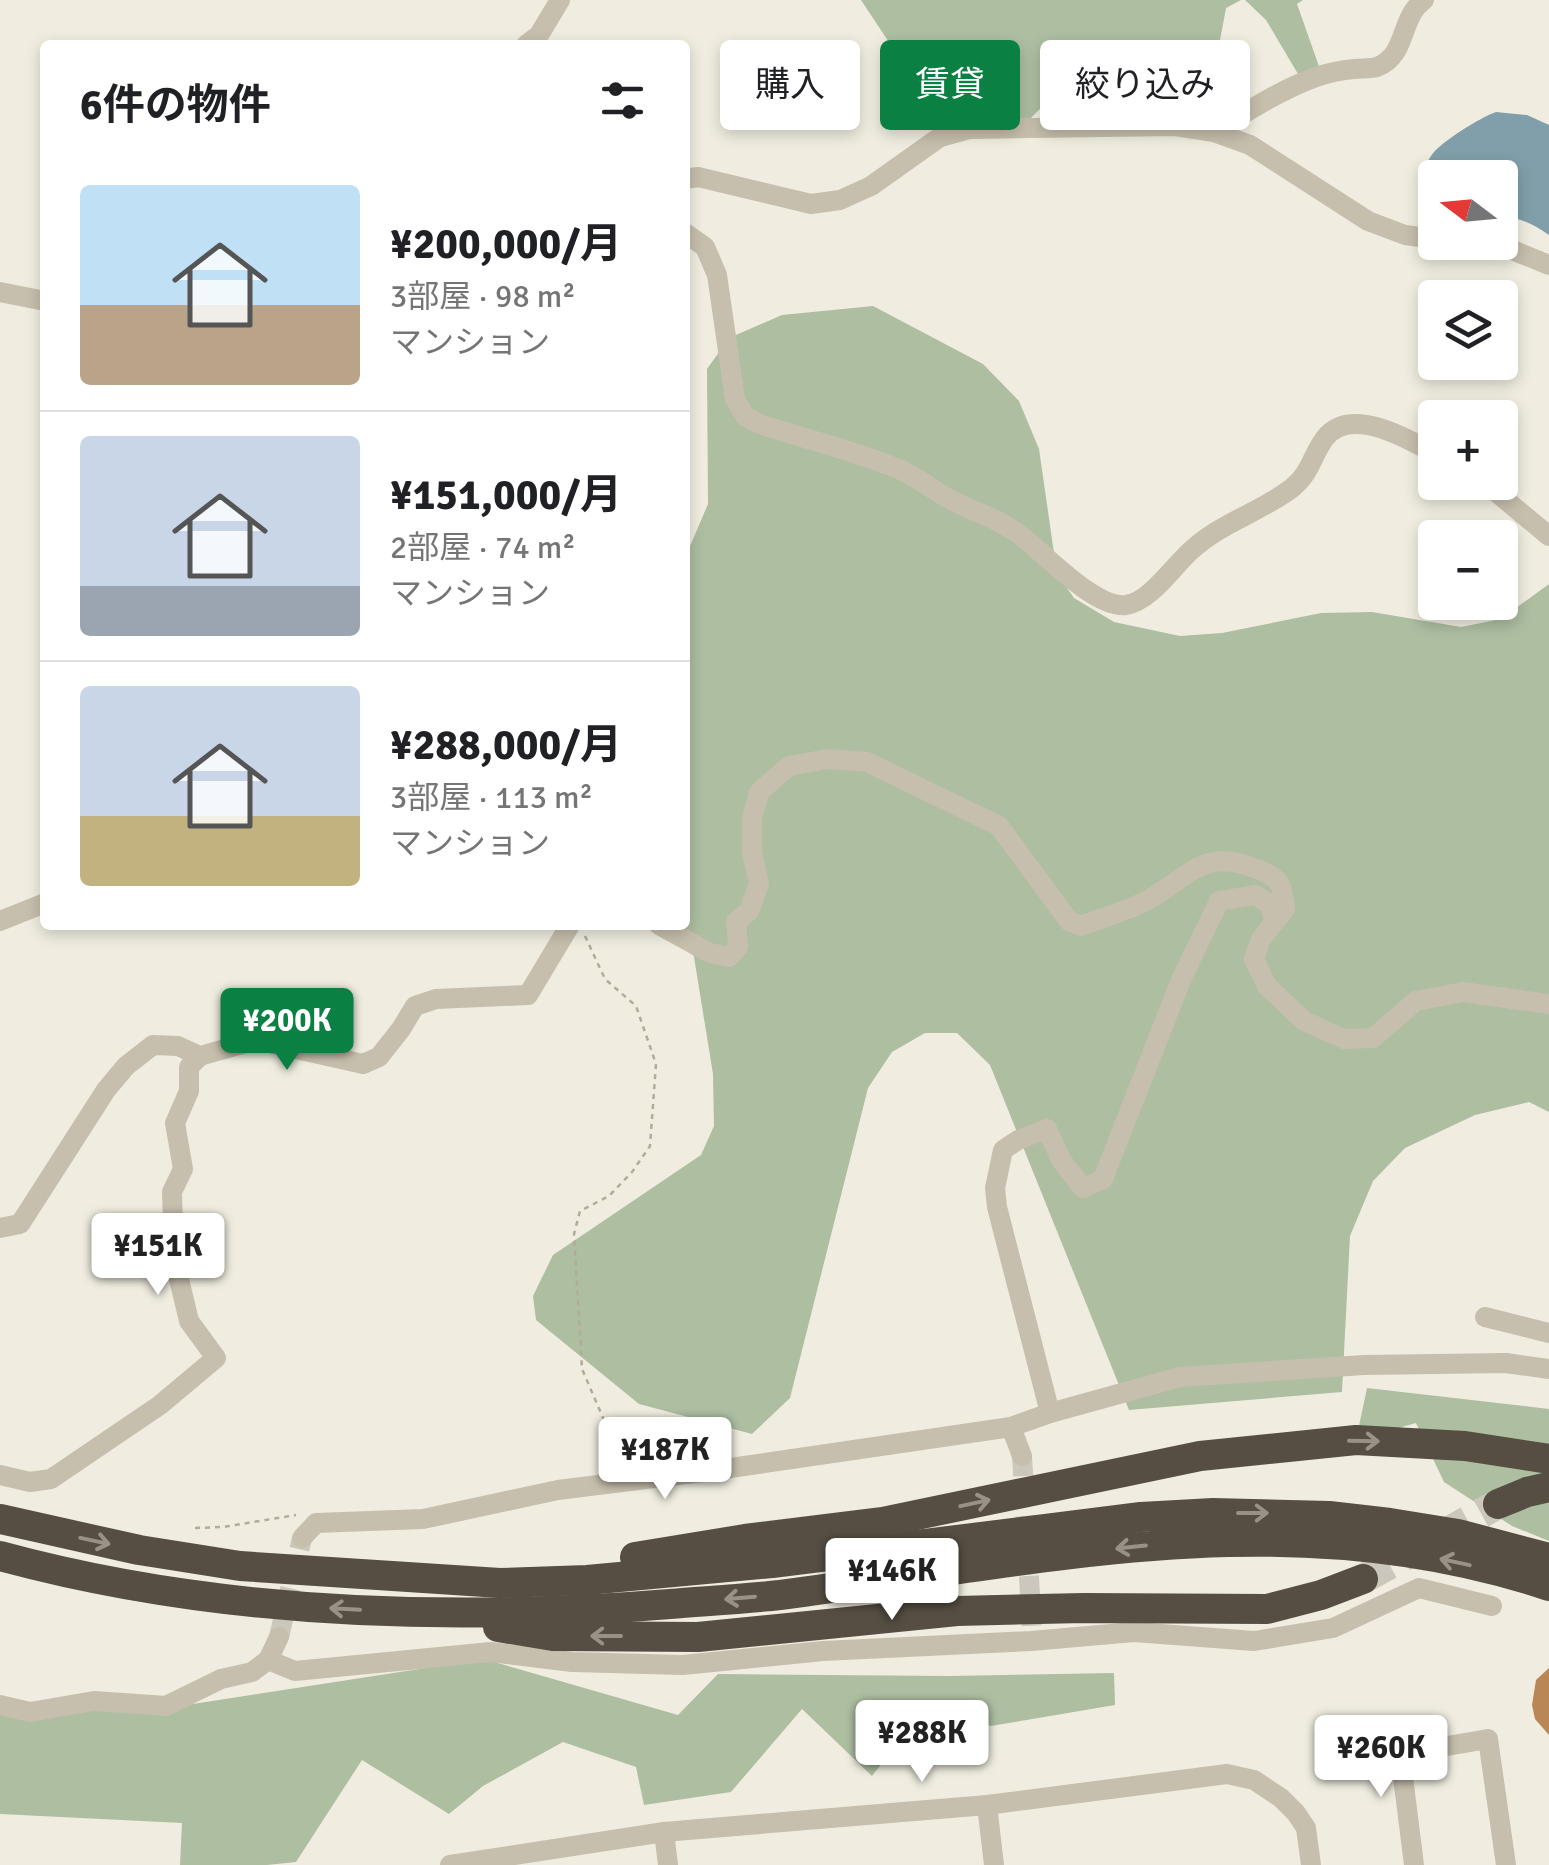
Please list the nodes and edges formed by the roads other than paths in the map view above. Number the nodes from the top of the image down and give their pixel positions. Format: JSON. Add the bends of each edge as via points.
{"nodes":[{"id":1,"x":560,"y":0,"type":"edge"},
{"id":2,"x":1424,"y":0,"type":"edge"},
{"id":3,"x":532,"y":40,"type":"edge"},
{"id":4,"x":1214,"y":132,"type":"junction"},
{"id":5,"x":690,"y":179,"type":"edge"},
{"id":6,"x":690,"y":236,"type":"edge"},
{"id":7,"x":1418,"y":236,"type":"edge"},
{"id":8,"x":1518,"y":252,"type":"edge"},
{"id":9,"x":1549,"y":265,"type":"edge"},
{"id":10,"x":0,"y":292,"type":"edge"},
{"id":11,"x":40,"y":301,"type":"edge"},
{"id":12,"x":1418,"y":444,"type":"edge"},
{"id":13,"x":1506,"y":500,"type":"edge"},
{"id":14,"x":1549,"y":536,"type":"edge"},
{"id":15,"x":40,"y":905,"type":"edge"},
{"id":16,"x":0,"y":921,"type":"edge"},
{"id":17,"x":1274,"y":922,"type":"junction"},
{"id":18,"x":574,"y":930,"type":"edge"},
{"id":19,"x":668,"y":930,"type":"edge"},
{"id":20,"x":1549,"y":1004,"type":"edge"},
{"id":21,"x":200,"y":1056,"type":"junction"},
{"id":22,"x":0,"y":1228,"type":"edge"},
{"id":23,"x":1485,"y":1317,"type":"dead end"},
{"id":24,"x":1549,"y":1332,"type":"edge"},
{"id":25,"x":1549,"y":1368,"type":"edge"},
{"id":26,"x":1050,"y":1413,"type":"junction"},
{"id":27,"x":1011,"y":1427,"type":"junction"},
{"id":28,"x":1022,"y":1456,"type":"tunnel mouth"},
{"id":29,"x":1549,"y":1459,"type":"edge"},
{"id":30,"x":0,"y":1475,"type":"edge"},
{"id":31,"x":1549,"y":1487,"type":"edge"},
{"id":32,"x":1498,"y":1504,"type":"tunnel mouth"},
{"id":33,"x":0,"y":1519,"type":"edge"},
{"id":34,"x":309,"y":1530,"type":"road end"},
{"id":35,"x":0,"y":1556,"type":"edge"},
{"id":36,"x":1549,"y":1558,"type":"edge"},
{"id":37,"x":358,"y":1575,"type":"junction"},
{"id":38,"x":1362,"y":1578,"type":"tunnel mouth"},
{"id":39,"x":1549,"y":1586,"type":"edge"},
{"id":40,"x":1492,"y":1606,"type":"dead end"},
{"id":41,"x":408,"y":1613,"type":"junction"},
{"id":42,"x":279,"y":1638,"type":"tunnel mouth"},
{"id":43,"x":268,"y":1660,"type":"junction"},
{"id":44,"x":0,"y":1705,"type":"edge"},
{"id":45,"x":1397,"y":1729,"type":"dead end"},
{"id":46,"x":1400,"y":1754,"type":"junction"},
{"id":47,"x":987,"y":1805,"type":"junction"},
{"id":48,"x":664,"y":1832,"type":"junction"},
{"id":49,"x":557,"y":1856,"type":"edge"},
{"id":50,"x":450,"y":1865,"type":"edge"},
{"id":51,"x":668,"y":1865,"type":"edge"},
{"id":52,"x":994,"y":1865,"type":"edge"},
{"id":53,"x":1311,"y":1865,"type":"edge"},
{"id":54,"x":1414,"y":1865,"type":"edge"},
{"id":55,"x":1506,"y":1865,"type":"edge"}],
"edges":[{"from":1,"to":3,"type":"street"},
{"from":2,"to":4,"type":"street","via":[[1409,16],[1398,52],[1377,67],[1316,77]]},
{"from":4,"to":5,"type":"street","via":[[1175,126],[970,128],[940,137],[871,186],[810,204]]},
{"from":4,"to":7,"type":"street","via":[[1250,146],[1368,221]]},
{"from":6,"to":12,"type":"street","via":[[705,247],[717,275],[732,381],[745,416],[904,471],[1017,532],[1108,602],[1126,605],[1148,594],[1195,546],[1293,487],[1338,428],[1361,422]]},
{"from":8,"to":9,"type":"street"},
{"from":10,"to":11,"type":"street"},
{"from":13,"to":14,"type":"street"},
{"from":15,"to":16,"type":"street"},
{"from":17,"to":19,"type":"street","via":[[1284,909],[1275,877],[1217,859],[1146,901],[1081,926],[1070,921],[999,826],[867,762],[828,759],[790,766],[759,792],[752,852],[760,884],[736,922],[738,947],[728,956],[710,953]]},
{"from":17,"to":20,"type":"street","via":[[1254,959],[1267,986],[1304,1020],[1344,1039],[1373,1038],[1416,1001],[1464,992]]},
{"from":17,"to":26,"type":"street","via":[[1271,905],[1255,895],[1219,900],[1103,1178],[1084,1188],[1061,1160],[1048,1129],[1003,1150],[997,1208]]},
{"from":18,"to":21,"type":"street","via":[[528,995],[415,1006],[379,1057],[362,1064],[256,1040]]},
{"from":21,"to":22,"type":"street","via":[[154,1045],[126,1066],[20,1224]]},
{"from":21,"to":30,"type":"street","via":[[189,1067],[189,1091],[175,1123],[183,1169],[172,1192],[174,1258],[189,1321],[216,1358],[51,1479]]},
{"from":23,"to":24,"type":"street"},
{"from":25,"to":26,"type":"street","via":[[1364,1365],[1180,1376]]},
{"from":26,"to":27,"type":"street"},
{"from":27,"to":28,"type":"street"},
{"from":27,"to":34,"type":"street","via":[[558,1490],[423,1519]]},
{"from":37,"to":29,"type":"highway","one_way":true,"via":[[618,1560],[883,1522],[1200,1456],[1356,1440]]},
{"from":31,"to":32,"type":"highway"},
{"from":33,"to":37,"type":"highway","one_way":true,"via":[[156,1553]]},
{"from":41,"to":35,"type":"highway","one_way":true,"via":[[212,1597]]},
{"from":37,"to":36,"type":"highway","one_way":true,"via":[[587,1580],[1213,1513],[1390,1523]]},
{"from":38,"to":41,"type":"highway","one_way":true,"via":[[1267,1609],[956,1611],[698,1637],[553,1636]]},
{"from":39,"to":41,"type":"highway","one_way":true,"via":[[1385,1550],[1211,1542],[777,1595],[588,1610]]},
{"from":40,"to":43,"type":"street","via":[[1419,1588],[1333,1628],[1254,1641],[1134,1632],[1032,1635],[683,1665],[491,1652],[295,1671]]},
{"from":42,"to":43,"type":"street"},
{"from":43,"to":44,"type":"street","via":[[166,1706],[94,1700],[30,1712]]},
{"from":45,"to":46,"type":"street"},
{"from":46,"to":54,"type":"street"},
{"from":46,"to":55,"type":"street","via":[[1488,1738]]},
{"from":47,"to":48,"type":"street"},
{"from":47,"to":52,"type":"street"},
{"from":47,"to":53,"type":"street","via":[[1227,1774],[1254,1780],[1296,1812],[1306,1828]]},
{"from":48,"to":49,"type":"street"},
{"from":48,"to":51,"type":"street"},
{"from":49,"to":50,"type":"street"}]}
